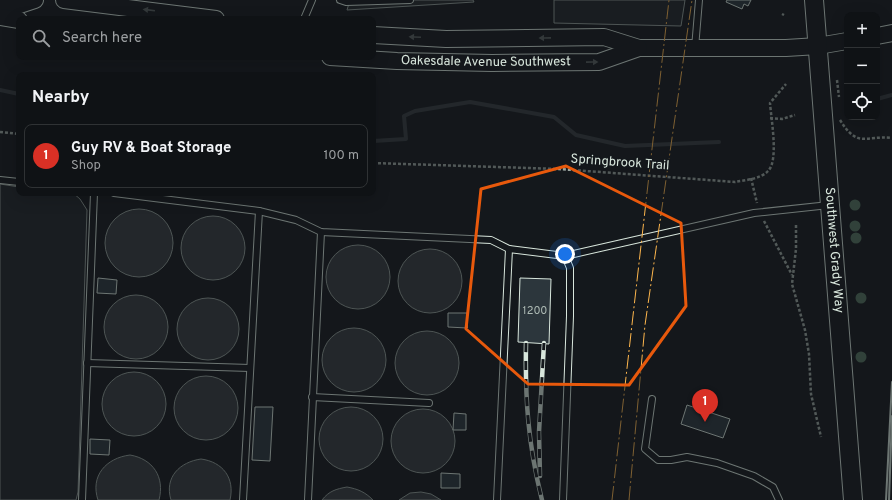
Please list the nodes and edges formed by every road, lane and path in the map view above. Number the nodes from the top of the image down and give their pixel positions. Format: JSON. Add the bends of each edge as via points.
{"nodes":[{"id":1,"x":35,"y":0,"type":"edge"},
{"id":2,"x":64,"y":0,"type":"edge"},
{"id":3,"x":312,"y":0,"type":"edge"},
{"id":4,"x":340,"y":0,"type":"edge"},
{"id":5,"x":410,"y":0,"type":"edge"},
{"id":6,"x":699,"y":0,"type":"edge"},
{"id":7,"x":814,"y":0,"type":"edge"},
{"id":8,"x":347,"y":1,"type":"edge"},
{"id":9,"x":0,"y":6,"type":"edge"},
{"id":10,"x":192,"y":16,"type":"edge"},
{"id":11,"x":305,"y":16,"type":"edge"},
{"id":12,"x":0,"y":17,"type":"edge"},
{"id":13,"x":16,"y":20,"type":"edge"},
{"id":14,"x":892,"y":34,"type":"edge"},
{"id":15,"x":376,"y":35,"type":"edge"},
{"id":16,"x":880,"y":36,"type":"edge"},
{"id":17,"x":844,"y":42,"type":"edge"},
{"id":18,"x":818,"y":46,"type":"junction"},
{"id":19,"x":639,"y":48,"type":"junction"},
{"id":20,"x":695,"y":48,"type":"junction"},
{"id":21,"x":376,"y":49,"type":"edge"},
{"id":22,"x":376,"y":60,"type":"edge"},
{"id":23,"x":464,"y":63,"type":"junction"},
{"id":24,"x":838,"y":82,"type":"dead end"},
{"id":25,"x":787,"y":83,"type":"dead end"},
{"id":26,"x":839,"y":105,"type":"dead end"},
{"id":27,"x":839,"y":112,"type":"dead end"},
{"id":28,"x":795,"y":115,"type":"dead end"},
{"id":29,"x":770,"y":118,"type":"junction"},
{"id":30,"x":0,"y":132,"type":"edge"},
{"id":31,"x":16,"y":134,"type":"edge"},
{"id":32,"x":892,"y":138,"type":"edge"},
{"id":33,"x":376,"y":163,"type":"edge"},
{"id":34,"x":751,"y":178,"type":"junction"},
{"id":35,"x":0,"y":180,"type":"edge"},
{"id":36,"x":16,"y":182,"type":"edge"},
{"id":37,"x":94,"y":196,"type":"edge"},
{"id":38,"x":138,"y":196,"type":"edge"},
{"id":39,"x":831,"y":204,"type":"junction"},
{"id":40,"x":259,"y":211,"type":"junction"},
{"id":41,"x":760,"y":212,"type":"junction"},
{"id":42,"x":796,"y":225,"type":"dead end"},
{"id":43,"x":320,"y":232,"type":"junction"},
{"id":44,"x":509,"y":249,"type":"junction"},
{"id":45,"x":565,"y":256,"type":"junction"},
{"id":46,"x":792,"y":275,"type":"junction"},
{"id":47,"x":87,"y":363,"type":"junction"},
{"id":48,"x":250,"y":368,"type":"junction"},
{"id":49,"x":312,"y":397,"type":"junction"},
{"id":50,"x":652,"y":398,"type":"dead end"},
{"id":51,"x":429,"y":403,"type":"dead end"},
{"id":52,"x":821,"y":437,"type":"dead end"},
{"id":53,"x":82,"y":500,"type":"edge"},
{"id":54,"x":243,"y":500,"type":"edge"},
{"id":55,"x":308,"y":500,"type":"edge"},
{"id":56,"x":497,"y":500,"type":"edge"},
{"id":57,"x":563,"y":500,"type":"edge"},
{"id":58,"x":779,"y":500,"type":"edge"},
{"id":59,"x":853,"y":500,"type":"edge"}],
"edges":[{"from":1,"to":9,"type":"street","via":[[11,8]]},
{"from":10,"to":2,"type":"street","one_way":true},
{"from":3,"to":11,"type":"lane"},
{"from":4,"to":8,"type":"lane"},
{"from":5,"to":8,"type":"lane"},
{"from":6,"to":20,"type":"lane"},
{"from":7,"to":18,"type":"main road","name":"Southwest Grady Way"},
{"from":12,"to":13,"type":"street"},
{"from":14,"to":16,"type":"street"},
{"from":19,"to":15,"type":"street","name":"Oakesdale Avenue Southwest","one_way":true,"via":[[604,37],[446,39]]},
{"from":17,"to":18,"type":"street","name":"Oakesdale Avenue Southwest"},
{"from":18,"to":20,"type":"street","name":"Oakesdale Avenue Southwest"},
{"from":18,"to":39,"type":"main road","name":"Southwest Grady Way"},
{"from":19,"to":20,"type":"street","name":"Oakesdale Avenue Southwest"},
{"from":23,"to":19,"type":"street","name":"Oakesdale Avenue Southwest","one_way":true,"via":[[599,62]]},
{"from":21,"to":23,"type":"street","via":[[431,53]]},
{"from":22,"to":23,"type":"street","name":"Oakesdale Avenue Southwest"},
{"from":24,"to":26,"type":"path"},
{"from":25,"to":29,"type":"path","name":"Springbrook Trail","via":[[770,103]]},
{"from":27,"to":32,"type":"path","via":[[846,130],[855,137],[867,140]]},
{"from":28,"to":29,"type":"path","via":[[782,119]]},
{"from":29,"to":34,"type":"path","name":"Springbrook Trail","via":[[774,161],[768,171]]},
{"from":30,"to":31,"type":"path"},
{"from":33,"to":34,"type":"path","name":"Springbrook Trail","via":[[559,169],[735,182]]},
{"from":34,"to":41,"type":"path"},
{"from":35,"to":36,"type":"lane"},
{"from":37,"to":47,"type":"lane"},
{"from":38,"to":40,"type":"lane"},
{"from":39,"to":41,"type":"lane"},
{"from":39,"to":59,"type":"main road","name":"Southwest Grady Way"},
{"from":40,"to":43,"type":"lane","via":[[296,220]]},
{"from":40,"to":48,"type":"lane"},
{"from":41,"to":45,"type":"lane"},
{"from":41,"to":46,"type":"path"},
{"from":42,"to":46,"type":"path"},
{"from":43,"to":44,"type":"lane","via":[[491,240]]},
{"from":43,"to":49,"type":"lane"},
{"from":44,"to":45,"type":"lane"},
{"from":44,"to":56,"type":"lane"},
{"from":45,"to":57,"type":"lane","via":[[570,268],[570,316]]},
{"from":46,"to":52,"type":"path","via":[[792,284],[805,330],[811,394]]},
{"from":47,"to":48,"type":"lane"},
{"from":47,"to":53,"type":"lane"},
{"from":48,"to":54,"type":"lane"},
{"from":49,"to":51,"type":"lane"},
{"from":49,"to":55,"type":"lane"},
{"from":50,"to":58,"type":"lane","via":[[646,450],[658,460],[687,457],[717,463],[754,476],[773,487]]}]}
